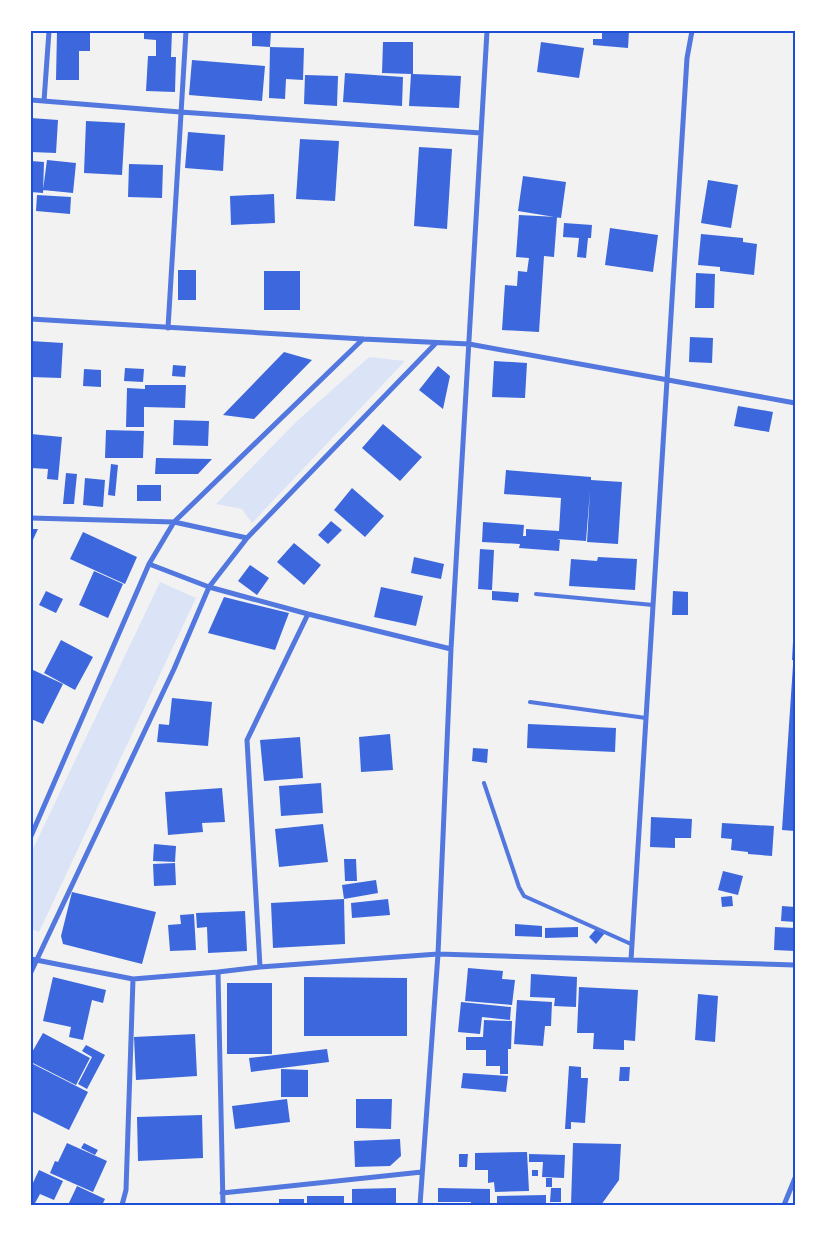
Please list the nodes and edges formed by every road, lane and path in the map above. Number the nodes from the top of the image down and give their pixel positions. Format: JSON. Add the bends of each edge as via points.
{"nodes":[{"id":1,"x":49,"y":31,"type":"edge"},
{"id":2,"x":186,"y":31,"type":"edge"},
{"id":3,"x":487,"y":31,"type":"edge"},
{"id":4,"x":692,"y":31,"type":"edge"},
{"id":5,"x":31,"y":100,"type":"edge"},
{"id":6,"x":44,"y":101,"type":"junction"},
{"id":7,"x":180,"y":112,"type":"junction"},
{"id":8,"x":481,"y":133,"type":"junction"},
{"id":9,"x":31,"y":319,"type":"edge"},
{"id":10,"x":168,"y":328,"type":"junction"},
{"id":11,"x":364,"y":340,"type":"junction"},
{"id":12,"x":436,"y":343,"type":"junction"},
{"id":13,"x":469,"y":344,"type":"junction"},
{"id":14,"x":667,"y":380,"type":"junction"},
{"id":15,"x":795,"y":403,"type":"edge"},
{"id":16,"x":31,"y":518,"type":"edge"},
{"id":17,"x":174,"y":522,"type":"junction"},
{"id":18,"x":247,"y":538,"type":"junction"},
{"id":19,"x":149,"y":564,"type":"junction"},
{"id":20,"x":209,"y":587,"type":"junction"},
{"id":21,"x":536,"y":594,"type":"dead end"},
{"id":22,"x":653,"y":604,"type":"junction"},
{"id":23,"x":308,"y":614,"type":"junction"},
{"id":24,"x":451,"y":649,"type":"junction"},
{"id":25,"x":530,"y":702,"type":"dead end"},
{"id":26,"x":646,"y":718,"type":"junction"},
{"id":27,"x":484,"y":782,"type":"dead end"},
{"id":28,"x":31,"y":836,"type":"edge"},
{"id":29,"x":632,"y":944,"type":"junction"},
{"id":30,"x":438,"y":954,"type":"junction"},
{"id":31,"x":34,"y":960,"type":"edge"},
{"id":32,"x":631,"y":960,"type":"junction"},
{"id":33,"x":795,"y":965,"type":"edge"},
{"id":34,"x":260,"y":967,"type":"junction"},
{"id":35,"x":31,"y":972,"type":"edge"},
{"id":36,"x":218,"y":972,"type":"junction"},
{"id":37,"x":133,"y":979,"type":"junction"},
{"id":38,"x":422,"y":1172,"type":"junction"},
{"id":39,"x":795,"y":1178,"type":"edge"},
{"id":40,"x":222,"y":1193,"type":"junction"},
{"id":41,"x":122,"y":1205,"type":"edge"},
{"id":42,"x":223,"y":1205,"type":"edge"},
{"id":43,"x":420,"y":1205,"type":"edge"},
{"id":44,"x":784,"y":1205,"type":"edge"}],
"edges":[{"from":1,"to":6,"type":"street"},
{"from":2,"to":7,"type":"street"},
{"from":3,"to":8,"type":"street"},
{"from":4,"to":14,"type":"street","via":[[687,58]]},
{"from":5,"to":6,"type":"street"},
{"from":6,"to":7,"type":"street"},
{"from":7,"to":8,"type":"street"},
{"from":7,"to":10,"type":"street"},
{"from":8,"to":13,"type":"street"},
{"from":9,"to":10,"type":"street"},
{"from":10,"to":11,"type":"street"},
{"from":11,"to":12,"type":"street"},
{"from":11,"to":17,"type":"street"},
{"from":12,"to":13,"type":"street"},
{"from":12,"to":18,"type":"street"},
{"from":13,"to":14,"type":"street"},
{"from":13,"to":24,"type":"street"},
{"from":14,"to":15,"type":"street"},
{"from":14,"to":22,"type":"street"},
{"from":16,"to":17,"type":"street"},
{"from":17,"to":18,"type":"street"},
{"from":17,"to":19,"type":"street"},
{"from":18,"to":20,"type":"street"},
{"from":19,"to":20,"type":"street"},
{"from":19,"to":28,"type":"street"},
{"from":20,"to":23,"type":"street"},
{"from":20,"to":31,"type":"street","via":[[174,670]]},
{"from":21,"to":22,"type":"lane"},
{"from":22,"to":26,"type":"street"},
{"from":23,"to":24,"type":"street"},
{"from":23,"to":34,"type":"street","via":[[247,740]]},
{"from":24,"to":30,"type":"street"},
{"from":25,"to":26,"type":"lane"},
{"from":26,"to":29,"type":"street"},
{"from":27,"to":29,"type":"lane","via":[[524,896]]},
{"from":29,"to":32,"type":"street"},
{"from":30,"to":32,"type":"street"},
{"from":30,"to":34,"type":"street"},
{"from":30,"to":38,"type":"street"},
{"from":31,"to":35,"type":"street"},
{"from":31,"to":37,"type":"street"},
{"from":32,"to":33,"type":"street"},
{"from":34,"to":36,"type":"street"},
{"from":36,"to":37,"type":"street"},
{"from":36,"to":40,"type":"street"},
{"from":37,"to":41,"type":"street","via":[[126,1190]]},
{"from":38,"to":40,"type":"street"},
{"from":38,"to":43,"type":"street"},
{"from":39,"to":44,"type":"street"},
{"from":40,"to":42,"type":"street"}]}
